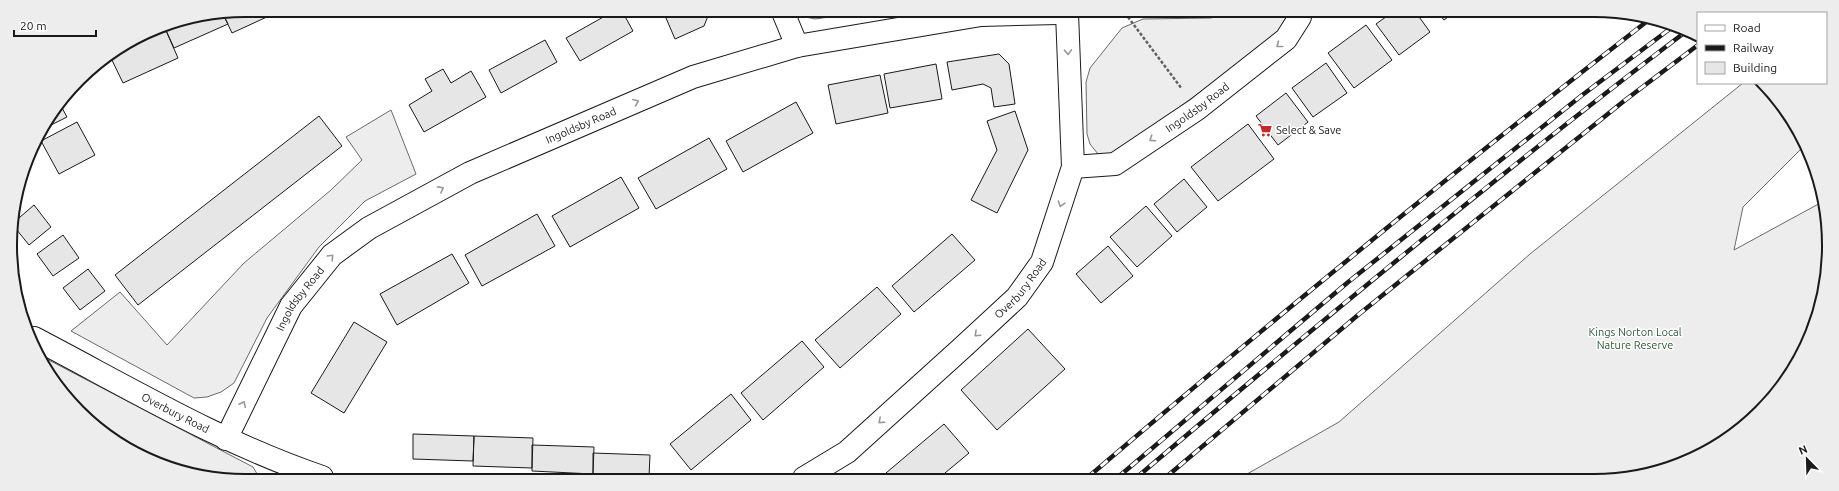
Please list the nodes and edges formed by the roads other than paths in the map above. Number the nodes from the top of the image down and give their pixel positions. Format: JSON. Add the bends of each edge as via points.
{"nodes":[{"id":1,"x":786,"y":17,"type":"edge"},
{"id":2,"x":963,"y":17,"type":"edge"},
{"id":3,"x":1067,"y":17,"type":"edge"},
{"id":4,"x":1300,"y":17,"type":"edge"},
{"id":5,"x":797,"y":46,"type":"junction"},
{"id":6,"x":1073,"y":167,"type":"junction"},
{"id":7,"x":37,"y":340,"type":"edge"},
{"id":8,"x":226,"y":439,"type":"junction"},
{"id":9,"x":295,"y":472,"type":"edge"},
{"id":10,"x":306,"y":474,"type":"edge"},
{"id":11,"x":810,"y":474,"type":"edge"}],
"edges":[{"from":1,"to":5,"type":"street"},
{"from":2,"to":5,"type":"street","name":"Ingoldsby Road"},
{"from":3,"to":6,"type":"street","name":"Overbury Road","one_way":true},
{"from":4,"to":6,"type":"street","name":"Ingoldsby Road","one_way":true,"via":[[1286,39],[1197,109],[1115,164]]},
{"from":8,"to":5,"type":"street","name":"Ingoldsby Road","one_way":true,"via":[[291,306],[332,255],[369,228],[470,173],[693,77]]},
{"from":6,"to":11,"type":"street","name":"Overbury Road","one_way":true,"via":[[1042,262],[1017,297],[846,452]]},
{"from":7,"to":8,"type":"street","name":"Overbury Road"},
{"from":8,"to":9,"type":"street","name":"Overbury Road"},
{"from":9,"to":10,"type":"street","name":"Overbury Road"}]}
